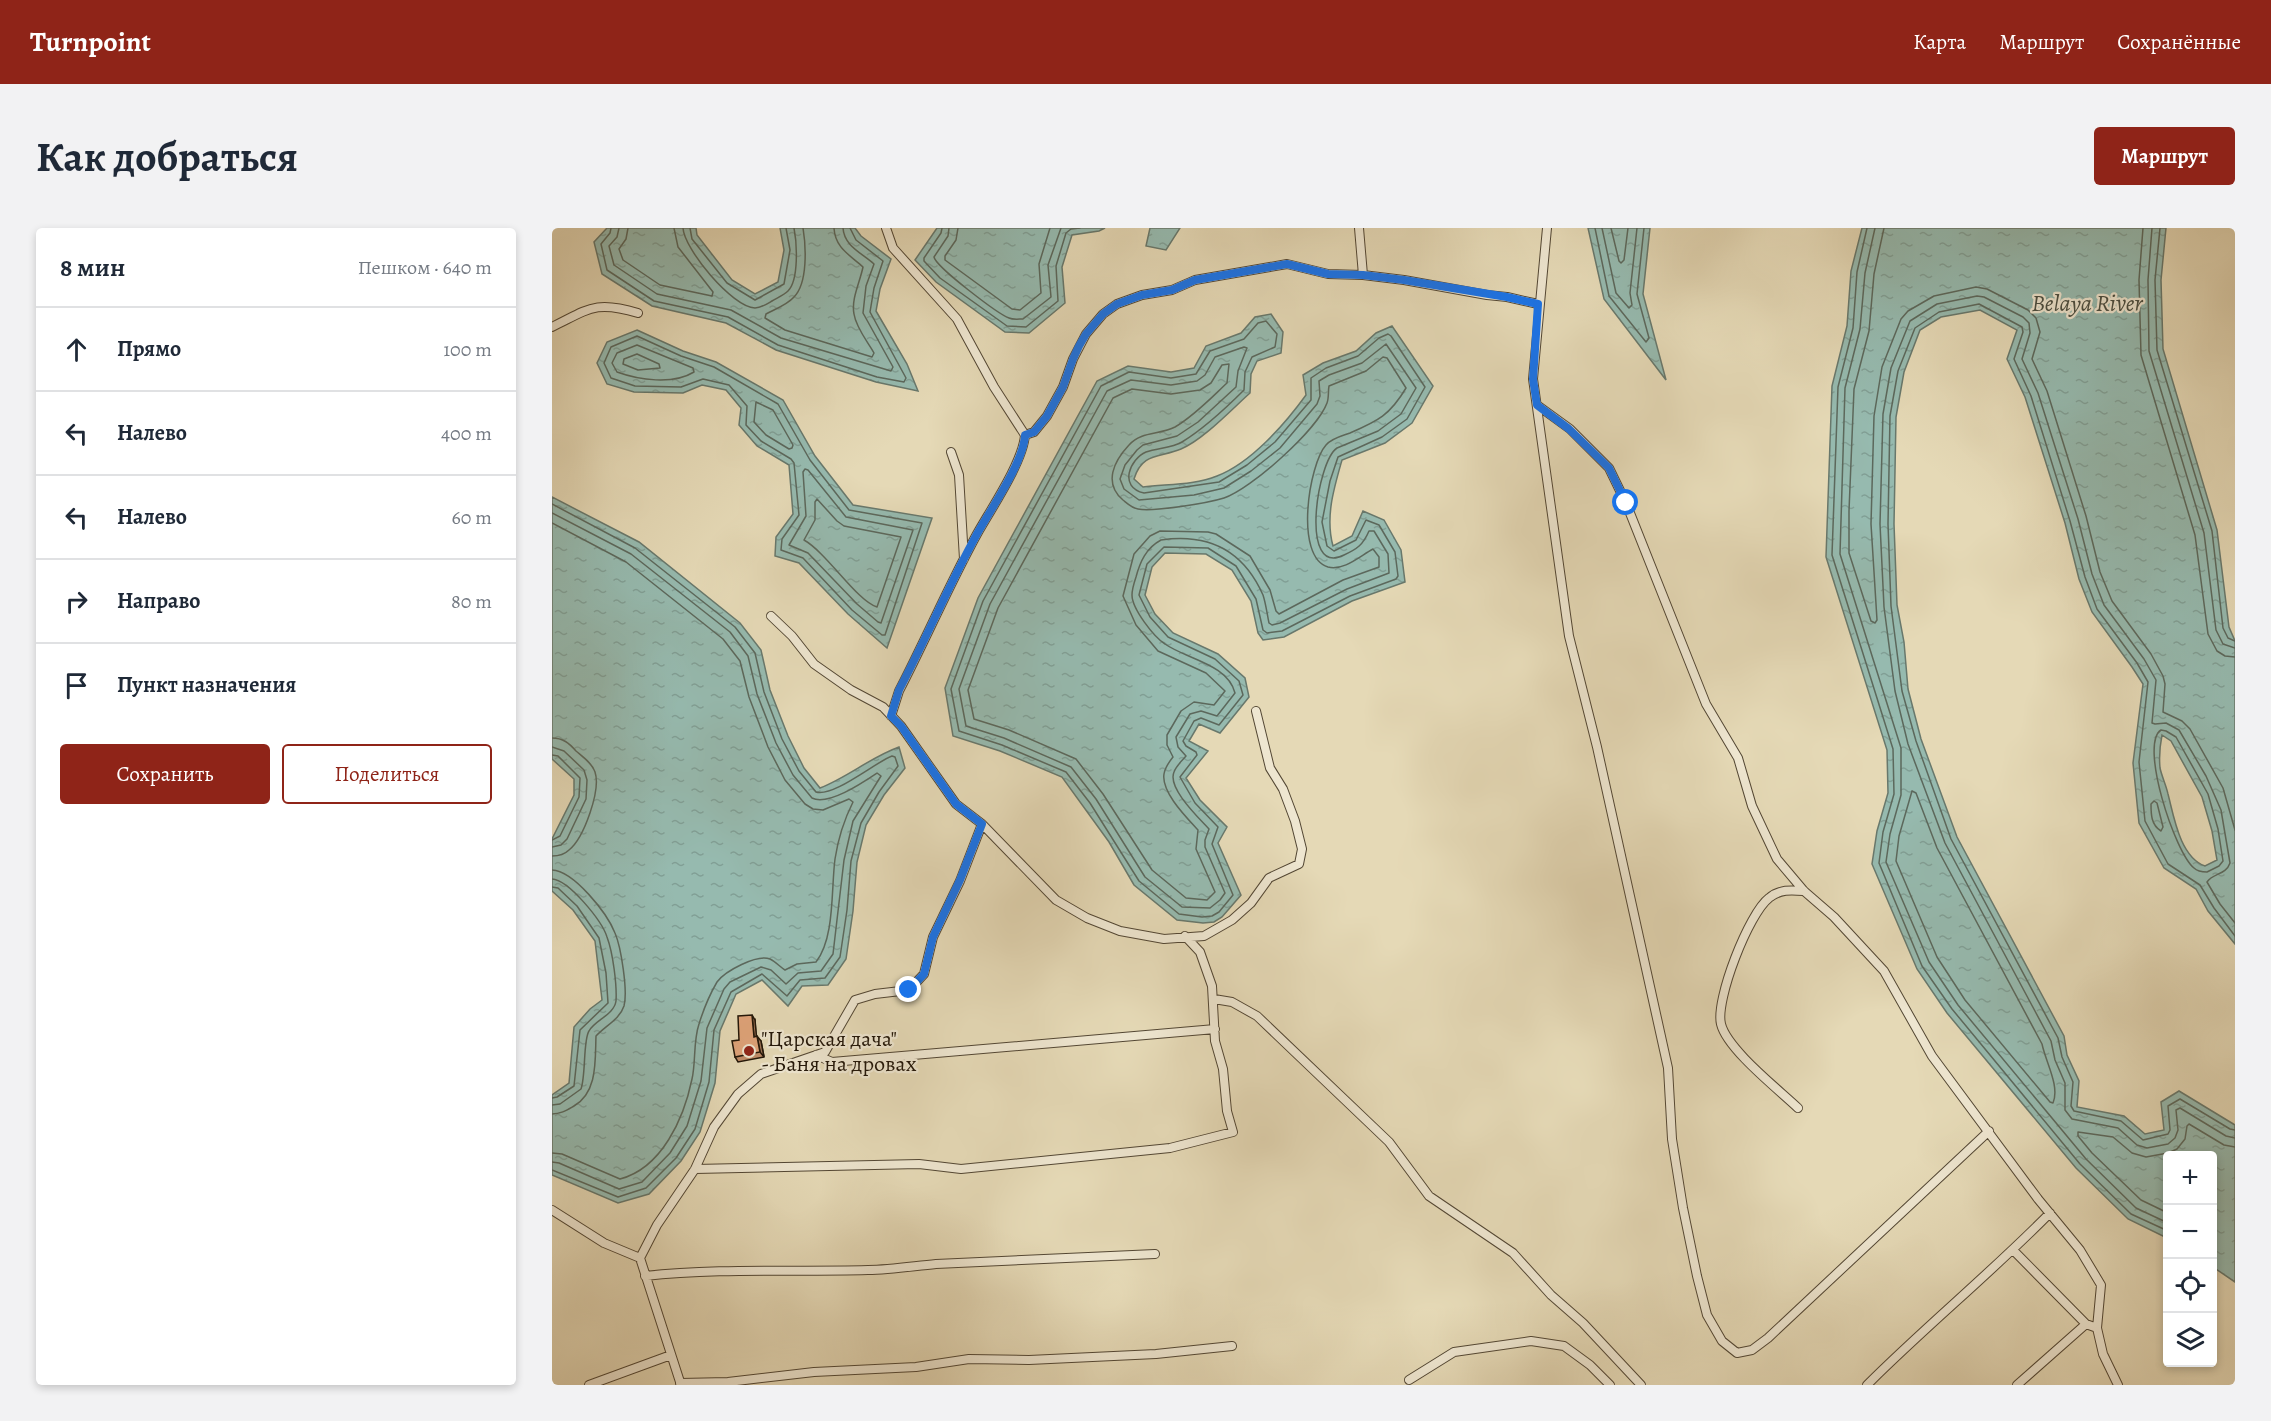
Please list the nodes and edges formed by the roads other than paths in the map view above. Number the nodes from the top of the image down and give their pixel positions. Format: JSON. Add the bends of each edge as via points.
{"nodes":[{"id":1,"x":886,"y":228,"type":"edge"},
{"id":2,"x":1359,"y":228,"type":"edge"},
{"id":3,"x":1547,"y":228,"type":"edge"},
{"id":4,"x":1363,"y":275,"type":"junction"},
{"id":5,"x":1538,"y":304,"type":"junction"},
{"id":6,"x":638,"y":313,"type":"dead end"},
{"id":7,"x":552,"y":327,"type":"edge"},
{"id":8,"x":1537,"y":405,"type":"junction"},
{"id":9,"x":1025,"y":435,"type":"junction"},
{"id":10,"x":951,"y":452,"type":"dead end"},
{"id":11,"x":964,"y":560,"type":"junction"},
{"id":12,"x":771,"y":616,"type":"dead end"},
{"id":13,"x":1256,"y":711,"type":"dead end"},
{"id":14,"x":891,"y":716,"type":"junction"},
{"id":15,"x":982,"y":824,"type":"junction"},
{"id":16,"x":1804,"y":891,"type":"junction"},
{"id":17,"x":1185,"y":936,"type":"junction"},
{"id":18,"x":1214,"y":999,"type":"junction"},
{"id":19,"x":1215,"y":1029,"type":"junction"},
{"id":20,"x":816,"y":1055,"type":"junction"},
{"id":21,"x":1798,"y":1108,"type":"dead end"},
{"id":22,"x":1989,"y":1131,"type":"junction"},
{"id":23,"x":695,"y":1170,"type":"junction"},
{"id":24,"x":552,"y":1210,"type":"edge"},
{"id":25,"x":2050,"y":1213,"type":"junction"},
{"id":26,"x":2013,"y":1250,"type":"junction"},
{"id":27,"x":1155,"y":1254,"type":"dead end"},
{"id":28,"x":640,"y":1258,"type":"junction"},
{"id":29,"x":645,"y":1275,"type":"junction"},
{"id":30,"x":2086,"y":1324,"type":"junction"},
{"id":31,"x":2097,"y":1328,"type":"junction"},
{"id":32,"x":1232,"y":1346,"type":"dead end"},
{"id":33,"x":671,"y":1355,"type":"junction"},
{"id":34,"x":1409,"y":1380,"type":"dead end"},
{"id":35,"x":681,"y":1384,"type":"edge"},
{"id":36,"x":589,"y":1385,"type":"edge"},
{"id":37,"x":1610,"y":1385,"type":"edge"},
{"id":38,"x":1641,"y":1385,"type":"edge"},
{"id":39,"x":1867,"y":1385,"type":"edge"},
{"id":40,"x":2017,"y":1385,"type":"edge"},
{"id":41,"x":2118,"y":1385,"type":"edge"}],
"edges":[{"from":1,"to":9,"type":"lane","via":[[893,248],[957,319]]},
{"from":2,"to":4,"type":"lane"},
{"from":3,"to":5,"type":"lane"},
{"from":4,"to":5,"type":"lane"},
{"from":4,"to":9,"type":"lane","via":[[1272,265],[1195,280],[1117,304],[1086,334],[1047,416],[1034,432]]},
{"from":5,"to":8,"type":"lane","via":[[1533,379]]},
{"from":6,"to":7,"type":"lane","via":[[597,306]]},
{"from":8,"to":16,"type":"lane","via":[[1569,429],[1609,468],[1706,704],[1738,758],[1757,817],[1777,859]]},
{"from":8,"to":22,"type":"lane","via":[[1569,636],[1668,1068],[1671,1139],[1697,1276],[1707,1316],[1722,1341],[1737,1353],[1752,1350],[1768,1338]]},
{"from":9,"to":11,"type":"lane","via":[[1017,459]]},
{"from":10,"to":11,"type":"lane","via":[[959,475]]},
{"from":11,"to":14,"type":"lane","via":[[899,690]]},
{"from":12,"to":14,"type":"lane","via":[[814,664]]},
{"from":13,"to":17,"type":"lane","via":[[1269,768],[1283,789],[1295,821],[1302,849],[1299,864],[1269,878],[1251,903],[1232,920],[1204,936]]},
{"from":14,"to":15,"type":"lane","via":[[956,804]]},
{"from":15,"to":17,"type":"lane","via":[[1056,900],[1087,918],[1120,931],[1164,939]]},
{"from":15,"to":20,"type":"lane","via":[[933,937],[924,974],[909,990],[855,1000],[825,1052]]},
{"from":16,"to":21,"type":"lane","via":[[1786,889],[1769,898],[1752,919],[1720,1001],[1721,1024],[1735,1050]]},
{"from":16,"to":22,"type":"lane","via":[[1884,971],[1932,1056]]},
{"from":17,"to":18,"type":"lane","via":[[1200,952]]},
{"from":18,"to":19,"type":"lane"},
{"from":18,"to":38,"type":"lane","via":[[1232,1002],[1257,1016],[1389,1142],[1429,1196],[1513,1253]]},
{"from":19,"to":20,"type":"lane","via":[[832,1062]]},
{"from":19,"to":23,"type":"lane","via":[[1233,1132],[1170,1148],[961,1169],[919,1164]]},
{"from":20,"to":23,"type":"lane","via":[[761,1074],[738,1094],[714,1128]]},
{"from":22,"to":25,"type":"lane"},
{"from":23,"to":28,"type":"lane","via":[[657,1225]]},
{"from":24,"to":28,"type":"lane","via":[[604,1243]]},
{"from":25,"to":26,"type":"lane"},
{"from":25,"to":31,"type":"lane","via":[[2080,1250],[2101,1285]]},
{"from":26,"to":30,"type":"lane"},
{"from":26,"to":39,"type":"lane"},
{"from":27,"to":29,"type":"lane","via":[[872,1270],[728,1270]]},
{"from":28,"to":29,"type":"lane"},
{"from":29,"to":33,"type":"lane"},
{"from":30,"to":31,"type":"lane"},
{"from":30,"to":40,"type":"lane"},
{"from":31,"to":41,"type":"lane","via":[[2103,1354]]},
{"from":32,"to":35,"type":"lane","via":[[1156,1354],[969,1359],[916,1367]]},
{"from":33,"to":35,"type":"lane"},
{"from":33,"to":36,"type":"lane"},
{"from":34,"to":37,"type":"lane","via":[[1454,1352],[1531,1341],[1564,1346]]}]}
